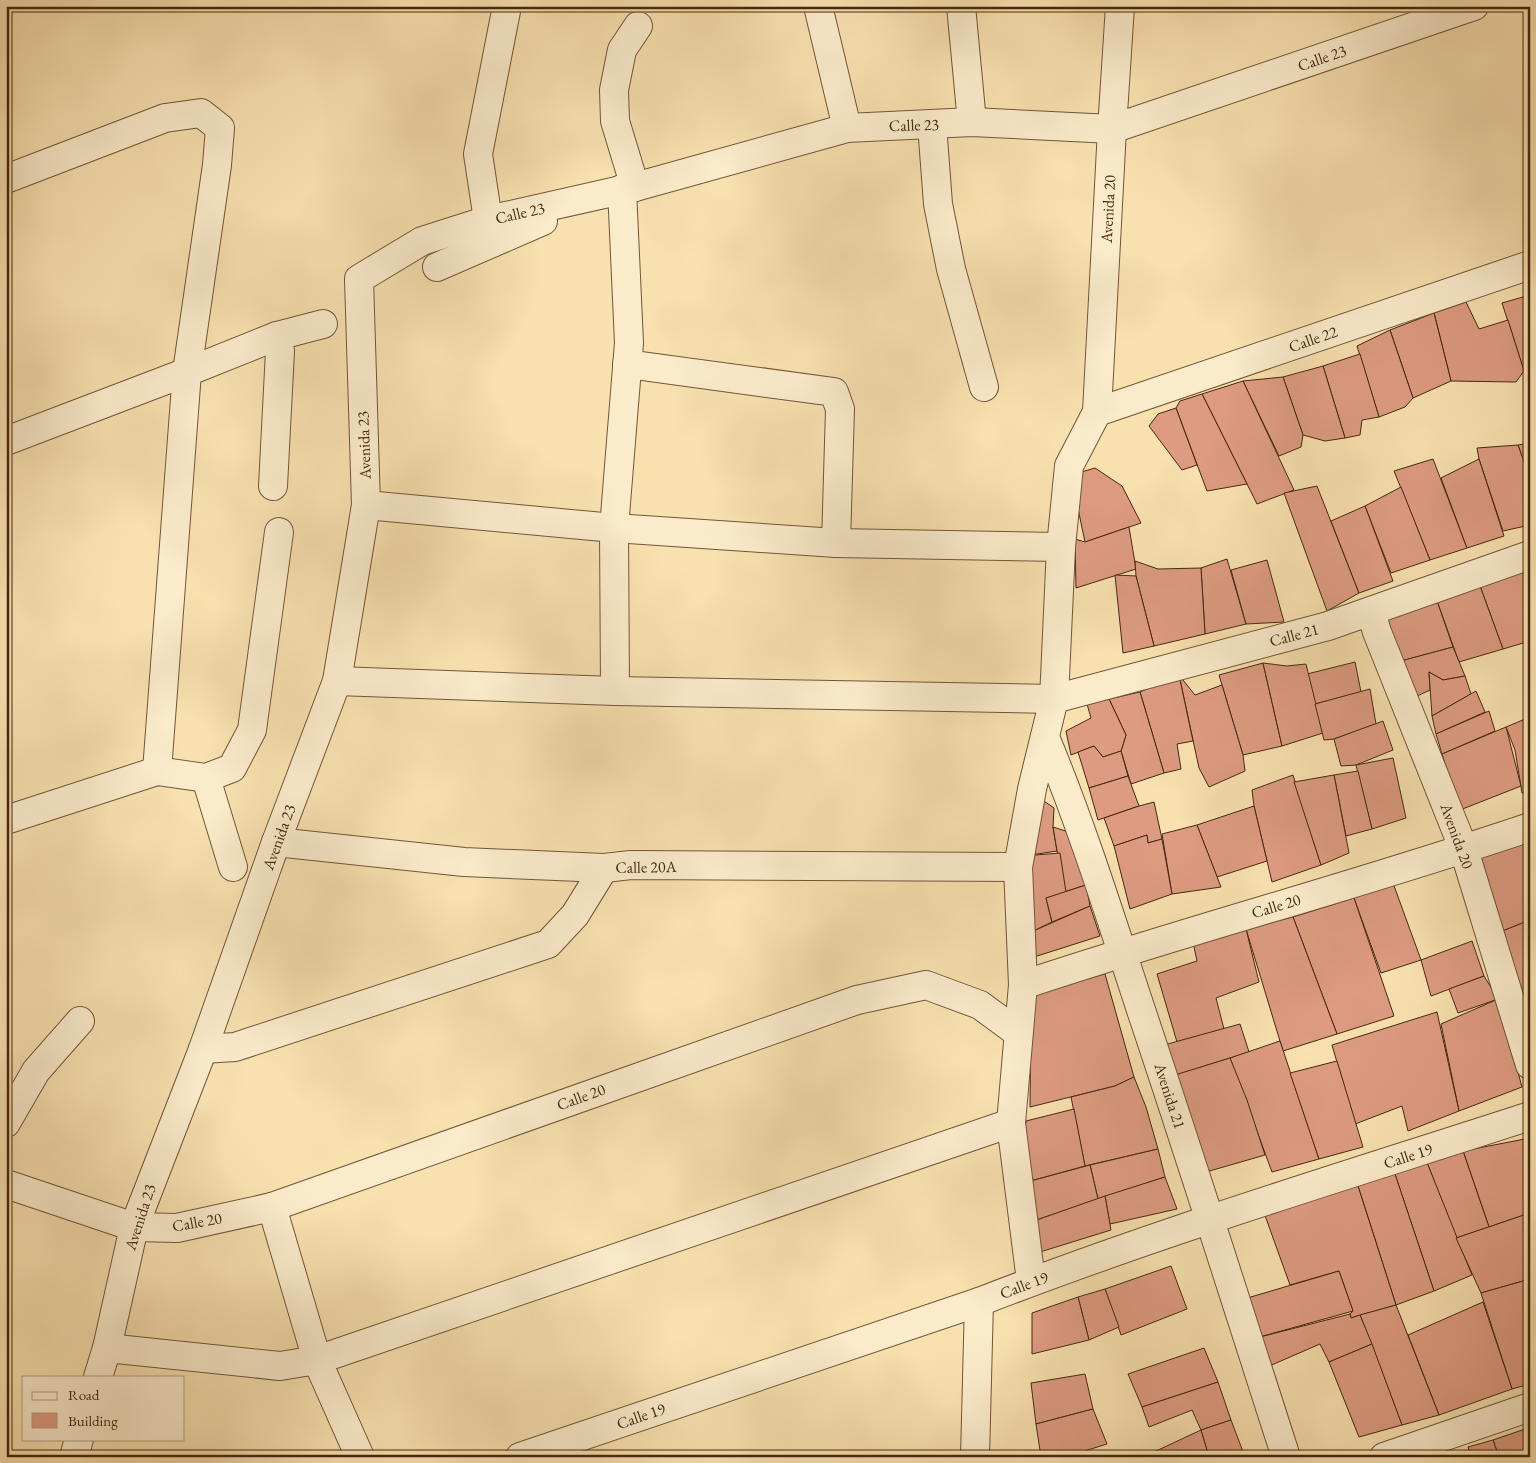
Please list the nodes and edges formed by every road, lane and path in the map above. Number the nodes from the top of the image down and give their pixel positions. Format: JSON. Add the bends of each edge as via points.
{"nodes":[{"id":1,"x":507,"y":6,"type":"edge"},
{"id":2,"x":818,"y":6,"type":"edge"},
{"id":3,"x":961,"y":6,"type":"edge"},
{"id":4,"x":1120,"y":6,"type":"edge"},
{"id":5,"x":1474,"y":6,"type":"edge"},
{"id":6,"x":638,"y":26,"type":"dead end"},
{"id":7,"x":972,"y":122,"type":"junction"},
{"id":8,"x":932,"y":125,"type":"junction"},
{"id":9,"x":847,"y":128,"type":"junction"},
{"id":10,"x":1112,"y":129,"type":"junction"},
{"id":11,"x":6,"y":179,"type":"edge"},
{"id":12,"x":629,"y":188,"type":"junction"},
{"id":13,"x":591,"y":196,"type":"junction"},
{"id":14,"x":488,"y":220,"type":"junction"},
{"id":15,"x":1530,"y":266,"type":"edge"},
{"id":16,"x":437,"y":267,"type":"dead end"},
{"id":17,"x":359,"y":279,"type":"joint"},
{"id":18,"x":323,"y":324,"type":"dead end"},
{"id":19,"x":277,"y":336,"type":"junction"},
{"id":20,"x":627,"y":364,"type":"junction"},
{"id":21,"x":187,"y":372,"type":"junction"},
{"id":22,"x":984,"y":387,"type":"dead end"},
{"id":23,"x":1097,"y":412,"type":"junction"},
{"id":24,"x":6,"y":441,"type":"edge"},
{"id":25,"x":273,"y":486,"type":"dead end"},
{"id":26,"x":366,"y":505,"type":"junction"},
{"id":27,"x":614,"y":528,"type":"junction"},
{"id":28,"x":279,"y":532,"type":"dead end"},
{"id":29,"x":836,"y":543,"type":"junction"},
{"id":30,"x":1061,"y":546,"type":"junction"},
{"id":31,"x":1530,"y":555,"type":"edge"},
{"id":32,"x":1371,"y":612,"type":"junction"},
{"id":33,"x":337,"y":681,"type":"junction"},
{"id":34,"x":615,"y":691,"type":"junction"},
{"id":35,"x":1054,"y":699,"type":"junction"},
{"id":36,"x":1045,"y":737,"type":"junction"},
{"id":37,"x":157,"y":771,"type":"junction"},
{"id":38,"x":206,"y":778,"type":"junction"},
{"id":39,"x":6,"y":820,"type":"edge"},
{"id":40,"x":1530,"y":827,"type":"edge"},
{"id":41,"x":276,"y":842,"type":"junction"},
{"id":42,"x":1464,"y":850,"type":"junction"},
{"id":43,"x":233,"y":867,"type":"dead end"},
{"id":44,"x":1018,"y":867,"type":"junction"},
{"id":45,"x":604,"y":868,"type":"junction"},
{"id":46,"x":1122,"y":952,"type":"junction"},
{"id":47,"x":1023,"y":985,"type":"junction"},
{"id":48,"x":80,"y":1021,"type":"dead end"},
{"id":49,"x":1018,"y":1033,"type":"junction"},
{"id":50,"x":203,"y":1050,"type":"junction"},
{"id":51,"x":1530,"y":1065,"type":"edge"},
{"id":52,"x":1530,"y":1116,"type":"edge"},
{"id":53,"x":6,"y":1123,"type":"edge"},
{"id":54,"x":1011,"y":1123,"type":"junction"},
{"id":55,"x":6,"y":1184,"type":"edge"},
{"id":56,"x":272,"y":1207,"type":"junction"},
{"id":57,"x":1209,"y":1219,"type":"junction"},
{"id":58,"x":134,"y":1227,"type":"junction"},
{"id":59,"x":1031,"y":1282,"type":"junction"},
{"id":60,"x":979,"y":1302,"type":"junction"},
{"id":61,"x":107,"y":1348,"type":"junction"},
{"id":62,"x":317,"y":1360,"type":"junction"},
{"id":63,"x":98,"y":1376,"type":"edge"},
{"id":64,"x":1530,"y":1406,"type":"edge"},
{"id":65,"x":79,"y":1440,"type":"edge"},
{"id":66,"x":74,"y":1457,"type":"edge"},
{"id":67,"x":360,"y":1457,"type":"edge"},
{"id":68,"x":520,"y":1457,"type":"edge"},
{"id":69,"x":975,"y":1457,"type":"edge"},
{"id":70,"x":1286,"y":1457,"type":"edge"},
{"id":71,"x":1384,"y":1457,"type":"edge"}],
"edges":[{"from":1,"to":14,"type":"street","via":[[478,154]]},
{"from":2,"to":9,"type":"street"},
{"from":3,"to":7,"type":"street"},
{"from":4,"to":10,"type":"street","name":"Avenida 20"},
{"from":5,"to":10,"type":"street","name":"Calle 23"},
{"from":6,"to":12,"type":"street","via":[[622,50],[614,90],[615,121]]},
{"from":7,"to":8,"type":"street","name":"Calle 23"},
{"from":7,"to":10,"type":"street","name":"Calle 23"},
{"from":8,"to":9,"type":"street","name":"Calle 23"},
{"from":8,"to":22,"type":"street","via":[[938,204],[951,269]]},
{"from":9,"to":12,"type":"street","name":"Calle 23"},
{"from":10,"to":23,"type":"street","name":"Avenida 20"},
{"from":11,"to":21,"type":"street","via":[[165,118],[201,113],[220,128]]},
{"from":12,"to":13,"type":"street","name":"Calle 23"},
{"from":12,"to":20,"type":"street"},
{"from":13,"to":14,"type":"street","name":"Calle 23"},
{"from":13,"to":16,"type":"street","via":[[574,208]]},
{"from":14,"to":17,"type":"street","name":"Calle 23","via":[[422,240]]},
{"from":15,"to":23,"type":"street","name":"Calle 22"},
{"from":17,"to":26,"type":"street","name":"Avenida 23"},
{"from":18,"to":19,"type":"street"},
{"from":19,"to":21,"type":"street"},
{"from":19,"to":25,"type":"street","via":[[280,351]]},
{"from":20,"to":27,"type":"street"},
{"from":20,"to":29,"type":"street","via":[[834,392],[840,409]]},
{"from":21,"to":24,"type":"street"},
{"from":21,"to":37,"type":"street"},
{"from":23,"to":30,"type":"street","via":[[1069,466]]},
{"from":26,"to":27,"type":"street"},
{"from":26,"to":33,"type":"street","name":"Avenida 23"},
{"from":27,"to":29,"type":"street"},
{"from":27,"to":34,"type":"street"},
{"from":28,"to":38,"type":"street","via":[[252,730],[232,768]]},
{"from":29,"to":30,"type":"street"},
{"from":30,"to":35,"type":"street"},
{"from":31,"to":32,"type":"street","name":"Calle 21"},
{"from":32,"to":35,"type":"street","name":"Calle 21"},
{"from":32,"to":42,"type":"street","name":"Avenida 20"},
{"from":33,"to":34,"type":"street","name":"Calle 21"},
{"from":33,"to":41,"type":"street","name":"Avenida 23"},
{"from":34,"to":35,"type":"street","name":"Calle 21"},
{"from":35,"to":36,"type":"street"},
{"from":36,"to":44,"type":"street"},
{"from":36,"to":46,"type":"street","name":"Avenida 21","via":[[1068,793]]},
{"from":37,"to":38,"type":"street"},
{"from":37,"to":39,"type":"street"},
{"from":38,"to":43,"type":"street"},
{"from":40,"to":42,"type":"street","name":"Calle 20"},
{"from":41,"to":45,"type":"street","name":"Calle 20A","via":[[464,862]]},
{"from":41,"to":50,"type":"street","name":"Avenida 23"},
{"from":42,"to":46,"type":"street","name":"Calle 20"},
{"from":42,"to":51,"type":"street","name":"Avenida 20"},
{"from":44,"to":45,"type":"street","name":"Calle 20A","via":[[631,865]]},
{"from":44,"to":47,"type":"street"},
{"from":45,"to":50,"type":"street","via":[[575,915],[548,944],[235,1047]]},
{"from":46,"to":47,"type":"street","name":"Calle 20"},
{"from":46,"to":57,"type":"street","name":"Avenida 21"},
{"from":47,"to":49,"type":"street"},
{"from":48,"to":53,"type":"street","via":[[36,1071]]},
{"from":49,"to":54,"type":"street"},
{"from":49,"to":56,"type":"street","name":"Calle 20","via":[[980,1005],[926,985],[857,1000]]},
{"from":50,"to":58,"type":"street","name":"Avenida 23"},
{"from":52,"to":57,"type":"street","name":"Calle 19"},
{"from":54,"to":59,"type":"street"},
{"from":54,"to":62,"type":"street"},
{"from":55,"to":58,"type":"street","name":"Calle 20"},
{"from":56,"to":58,"type":"street","name":"Calle 20","via":[[177,1228]]},
{"from":56,"to":62,"type":"street"},
{"from":57,"to":59,"type":"street","name":"Calle 19"},
{"from":57,"to":70,"type":"street","name":"Avenida 21"},
{"from":58,"to":61,"type":"street","name":"Avenida 23"},
{"from":59,"to":60,"type":"street","name":"Calle 19"},
{"from":60,"to":68,"type":"street","name":"Calle 19"},
{"from":60,"to":69,"type":"street"},
{"from":61,"to":62,"type":"street","via":[[280,1366]]},
{"from":61,"to":63,"type":"street","name":"Avenida 23"},
{"from":62,"to":67,"type":"street"},
{"from":64,"to":71,"type":"street"},
{"from":65,"to":66,"type":"street"}]}
